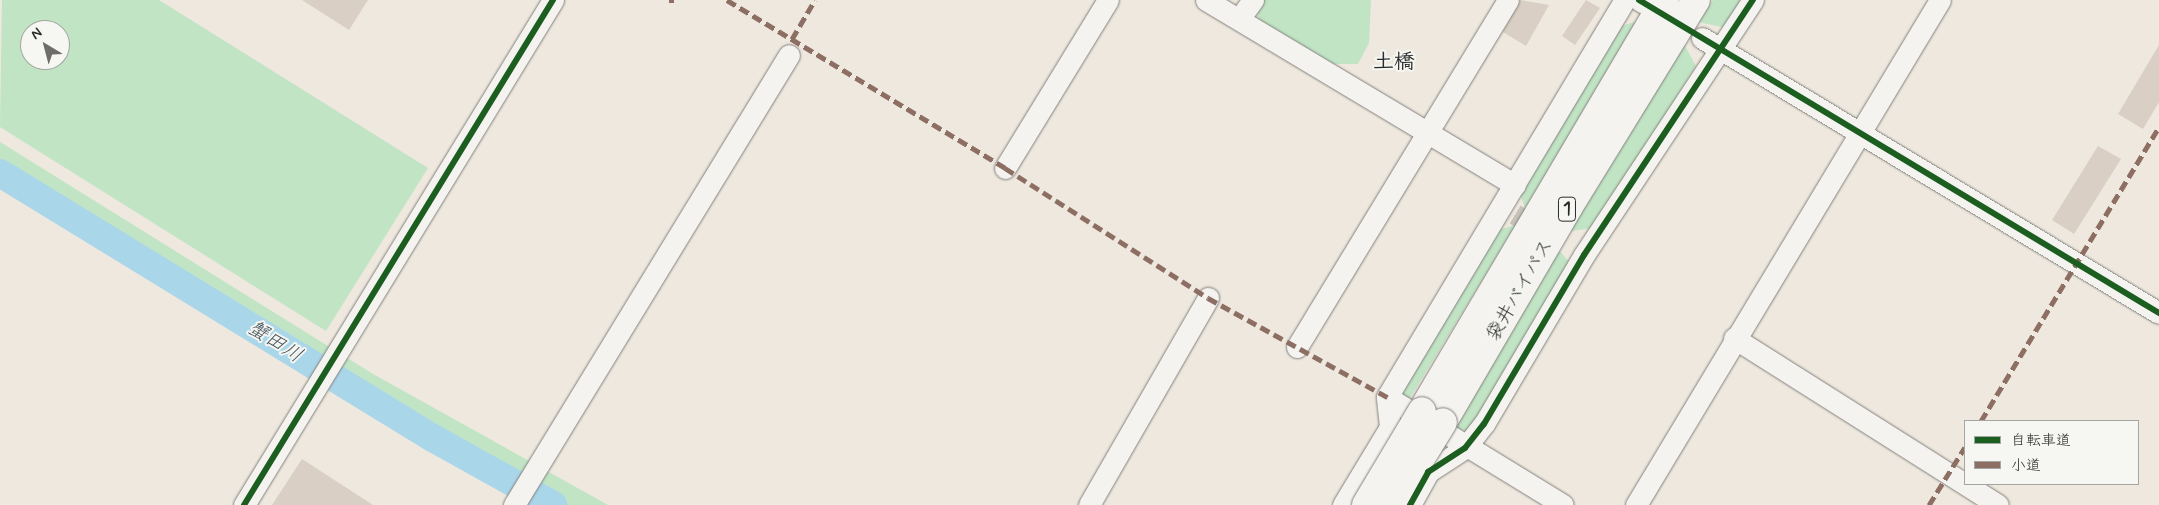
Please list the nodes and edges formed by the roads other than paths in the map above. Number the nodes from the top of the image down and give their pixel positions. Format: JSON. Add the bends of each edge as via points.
{"nodes":[{"id":1,"x":553,"y":0,"type":"edge"},
{"id":2,"x":1108,"y":0,"type":"edge"},
{"id":3,"x":1206,"y":0,"type":"edge"},
{"id":4,"x":1253,"y":0,"type":"edge"},
{"id":5,"x":1508,"y":0,"type":"edge"},
{"id":6,"x":1696,"y":0,"type":"edge"},
{"id":7,"x":1752,"y":0,"type":"edge"},
{"id":8,"x":1940,"y":0,"type":"edge"},
{"id":9,"x":1643,"y":1,"type":"edge"},
{"id":10,"x":1239,"y":19,"type":"junction"},
{"id":11,"x":1711,"y":44,"type":"junction"},
{"id":12,"x":788,"y":55,"type":"dead end"},
{"id":13,"x":1859,"y":131,"type":"junction"},
{"id":14,"x":1427,"y":132,"type":"junction"},
{"id":15,"x":1005,"y":168,"type":"dead end"},
{"id":16,"x":1515,"y":185,"type":"junction"},
{"id":17,"x":1208,"y":298,"type":"dead end"},
{"id":18,"x":2159,"y":313,"type":"edge"},
{"id":19,"x":1734,"y":338,"type":"junction"},
{"id":20,"x":1297,"y":347,"type":"dead end"},
{"id":21,"x":1387,"y":397,"type":"junction"},
{"id":22,"x":1433,"y":416,"type":"junction"},
{"id":23,"x":1466,"y":448,"type":"junction"},
{"id":24,"x":1964,"y":483,"type":"edge"},
{"id":25,"x":1966,"y":485,"type":"edge"},
{"id":26,"x":244,"y":505,"type":"edge"},
{"id":27,"x":514,"y":505,"type":"edge"},
{"id":28,"x":1089,"y":505,"type":"edge"},
{"id":29,"x":1343,"y":505,"type":"edge"},
{"id":30,"x":1366,"y":505,"type":"edge"},
{"id":31,"x":1392,"y":505,"type":"edge"},
{"id":32,"x":1410,"y":505,"type":"edge"},
{"id":33,"x":1563,"y":505,"type":"edge"},
{"id":34,"x":1636,"y":505,"type":"edge"},
{"id":35,"x":1998,"y":505,"type":"edge"}],
"edges":[{"from":1,"to":26,"type":"street"},
{"from":2,"to":15,"type":"street"},
{"from":3,"to":10,"type":"street"},
{"from":4,"to":10,"type":"street"},
{"from":5,"to":14,"type":"street"},
{"from":6,"to":22,"type":"highway","name":"袋井バイパス","number":"1","via":[[1568,208]]},
{"from":7,"to":11,"type":"street"},
{"from":8,"to":13,"type":"street"},
{"from":9,"to":16,"type":"street"},
{"from":9,"to":22,"type":"highway","name":"袋井バイパス","number":"1"},
{"from":10,"to":14,"type":"street"},
{"from":11,"to":13,"type":"street"},
{"from":11,"to":23,"type":"street","via":[[1576,251]]},
{"from":12,"to":27,"type":"street"},
{"from":13,"to":18,"type":"street"},
{"from":13,"to":19,"type":"street"},
{"from":14,"to":16,"type":"street"},
{"from":14,"to":20,"type":"street"},
{"from":16,"to":21,"type":"street","via":[[1508,210]]},
{"from":17,"to":28,"type":"street"},
{"from":19,"to":24,"type":"street"},
{"from":19,"to":34,"type":"street"},
{"from":21,"to":23,"type":"street"},
{"from":21,"to":29,"type":"street","via":[[1390,427]]},
{"from":22,"to":30,"type":"highway","name":"袋井バイパス","number":"1","bridge":true},
{"from":22,"to":31,"type":"highway","name":"袋井バイパス","number":"1","bridge":true},
{"from":23,"to":32,"type":"street","via":[[1428,472]]},
{"from":23,"to":33,"type":"street"},
{"from":25,"to":35,"type":"street"}]}
